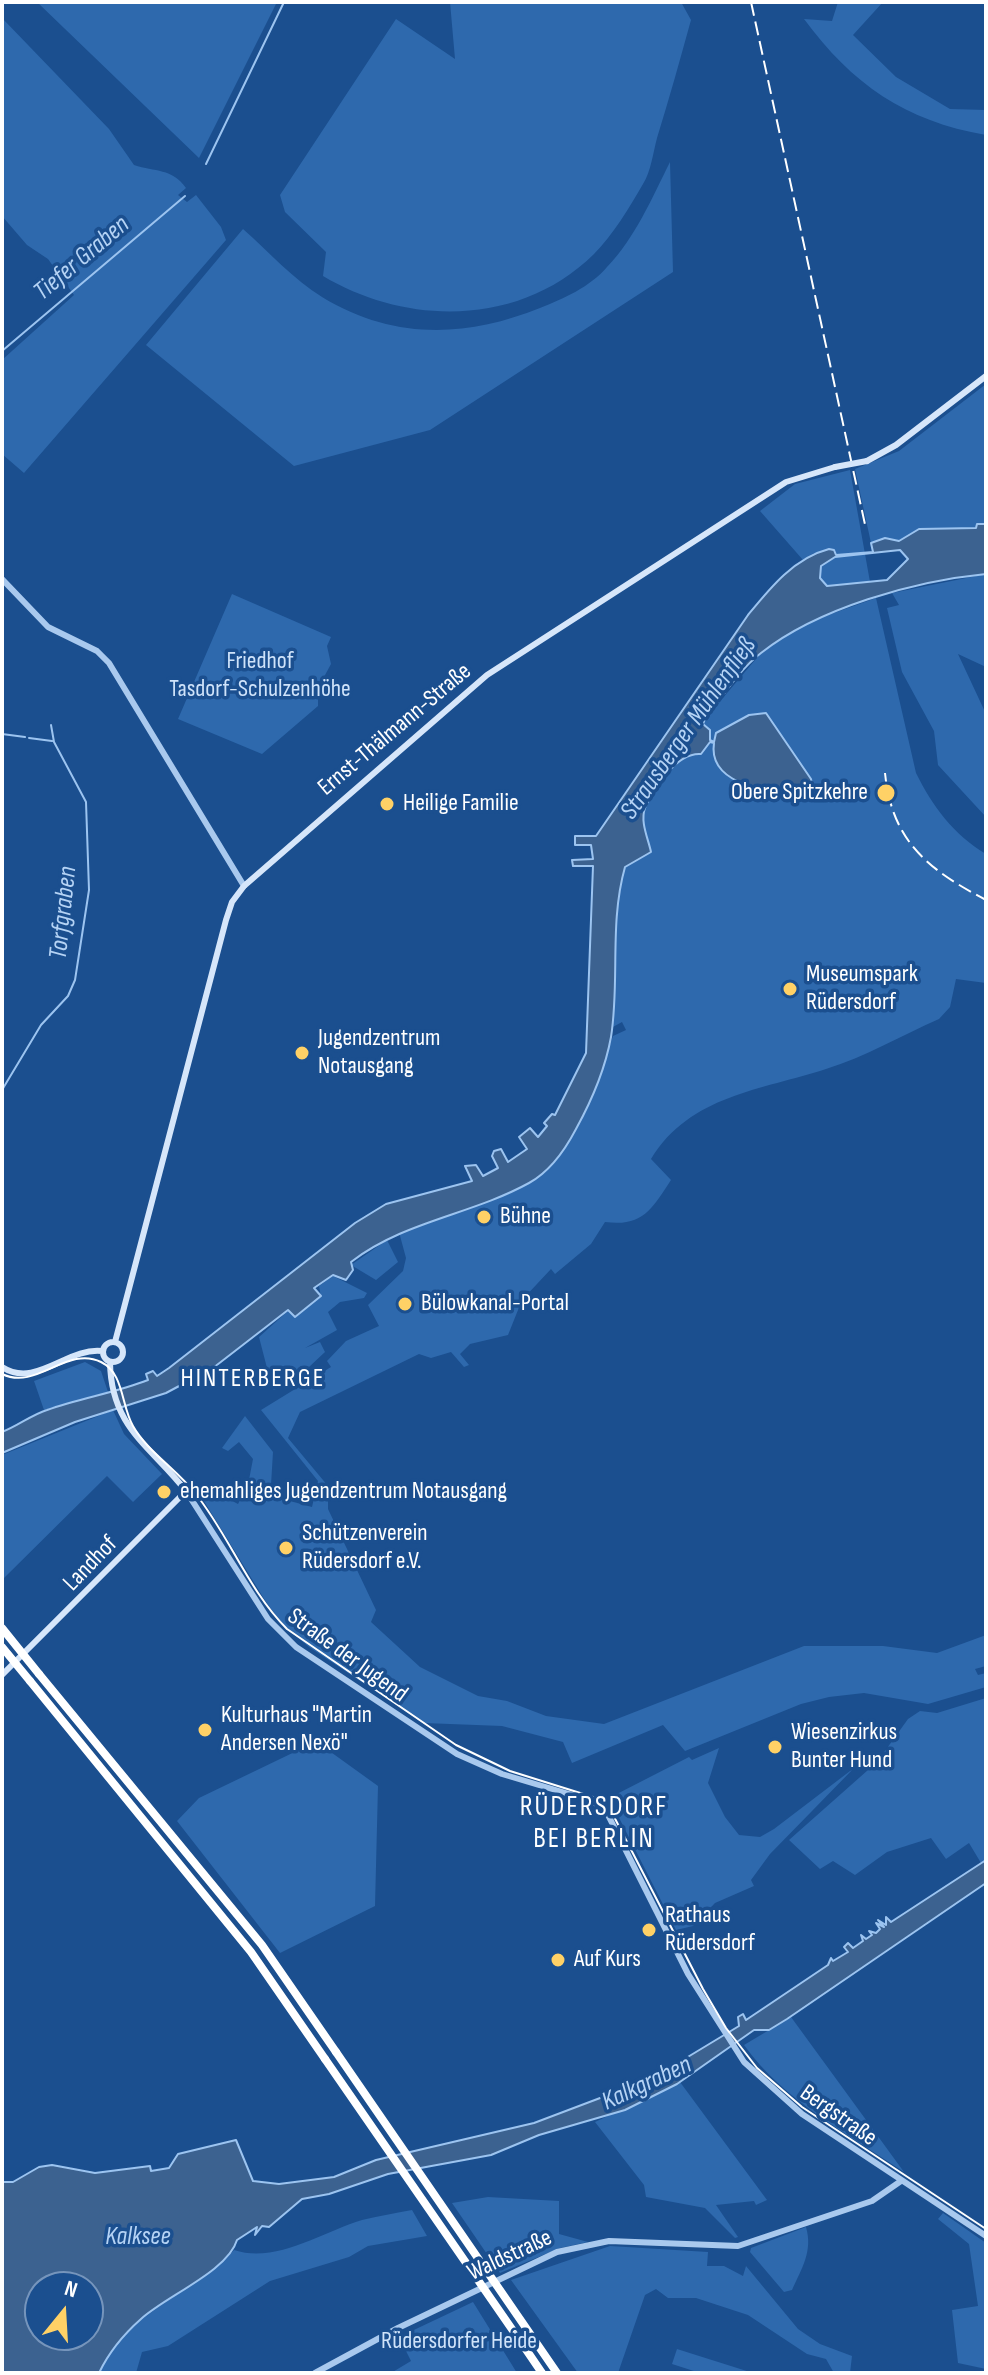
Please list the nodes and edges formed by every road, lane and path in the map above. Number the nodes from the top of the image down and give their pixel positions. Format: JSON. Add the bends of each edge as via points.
{"nodes":[{"id":1,"x":986,"y":376,"type":"edge"},
{"id":2,"x":2,"y":579,"type":"edge"},
{"id":3,"x":244,"y":886,"type":"junction"},
{"id":4,"x":115,"y":1342,"type":"junction"},
{"id":5,"x":102,"y":1351,"type":"junction"},
{"id":6,"x":110,"y":1362,"type":"junction"},
{"id":7,"x":2,"y":1367,"type":"edge"},
{"id":8,"x":186,"y":1491,"type":"junction"},
{"id":9,"x":2,"y":1628,"type":"edge"},
{"id":10,"x":2,"y":1647,"type":"edge"},
{"id":11,"x":2,"y":1675,"type":"edge"},
{"id":12,"x":598,"y":1804,"type":"joint"},
{"id":13,"x":901,"y":2181,"type":"junction"},
{"id":14,"x":986,"y":2236,"type":"edge"},
{"id":15,"x":315,"y":2373,"type":"edge"},
{"id":16,"x":542,"y":2373,"type":"edge"},
{"id":17,"x":557,"y":2373,"type":"edge"}],
"edges":[{"from":1,"to":3,"type":"main road","name":"Ernst-Thälmann-Straße","bridge":true,"via":[[896,445],[867,461],[807,472],[786,482],[487,675]]},
{"from":2,"to":3,"type":"street","via":[[48,627],[97,651],[109,663]]},
{"from":3,"to":4,"type":"main road","name":"Ernst-Thälmann-Straße","via":[[226,923]]},
{"from":4,"to":5,"type":"main road"},
{"from":4,"to":6,"type":"main road","via":[[123,1355]]},
{"from":5,"to":6,"type":"main road"},
{"from":5,"to":7,"type":"main road","via":[[29,1374]]},
{"from":6,"to":8,"type":"main road","name":"Straße der Jugend","via":[[131,1433]]},
{"from":8,"to":11,"type":"main road","name":"Landhof"},
{"from":8,"to":12,"type":"street","name":"Straße der Jugend","via":[[268,1619],[296,1647],[457,1754]]},
{"from":9,"to":17,"type":"highway","bridge":true,"via":[[262,1945]]},
{"from":10,"to":16,"type":"highway","bridge":true,"via":[[251,1952]]},
{"from":12,"to":13,"type":"street","name":"Bergstraße","via":[[610,1814],[723,2034],[795,2109]]},
{"from":13,"to":14,"type":"street","name":"Bergstraße"},
{"from":13,"to":15,"type":"street","name":"Waldstraße","via":[[877,2199],[738,2246],[609,2241],[557,2252]]}]}
